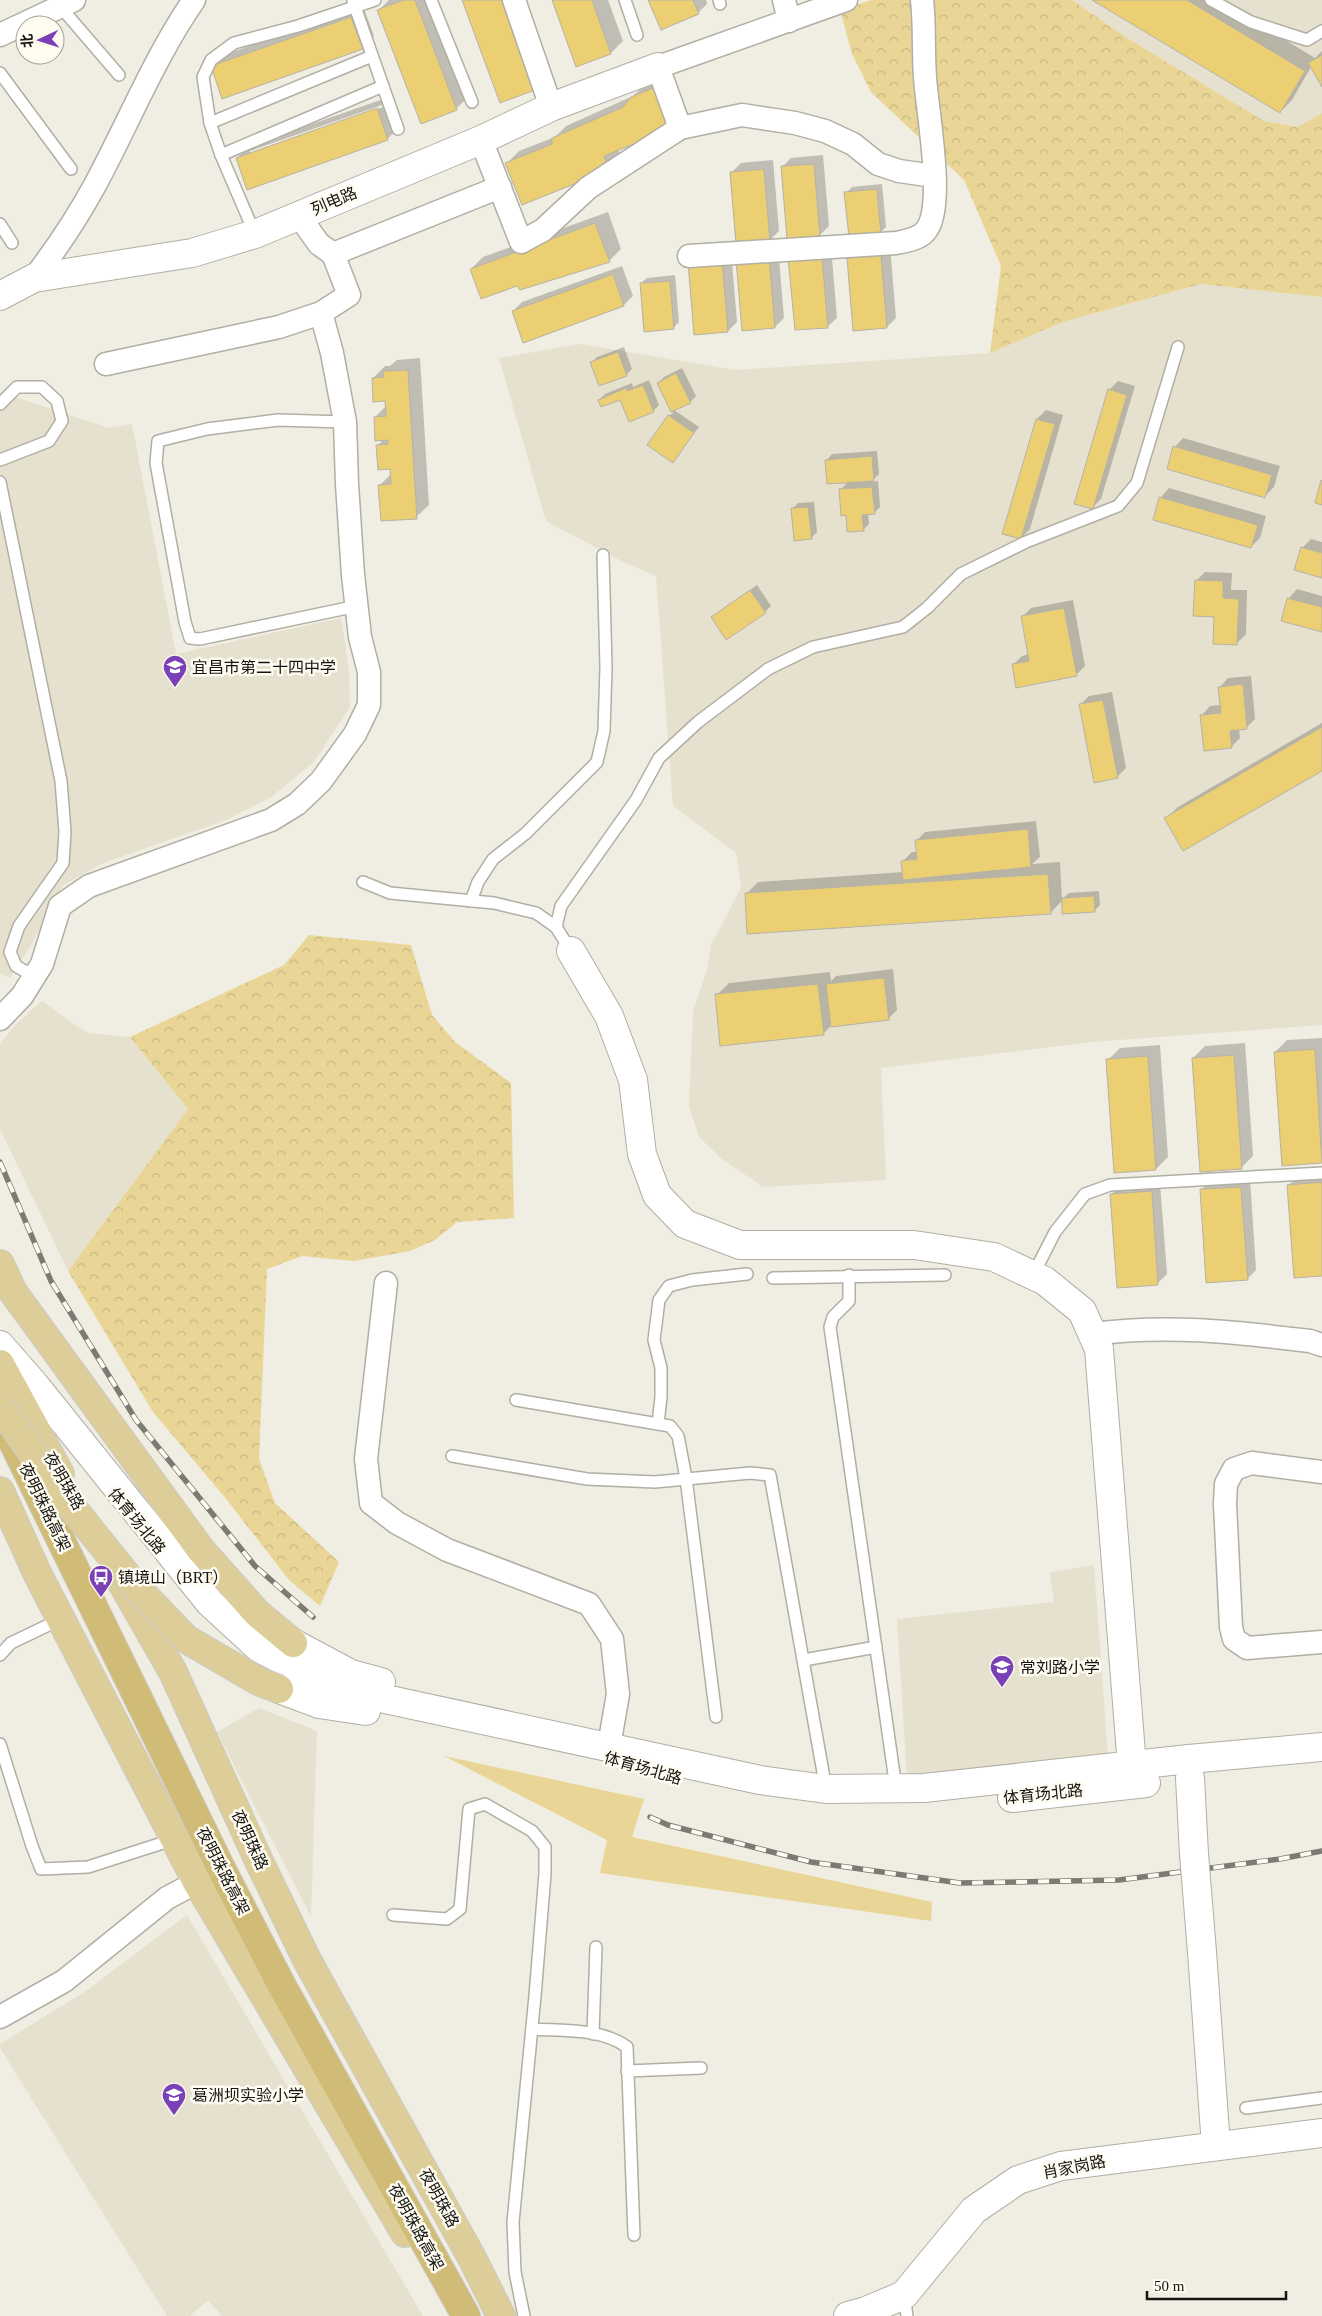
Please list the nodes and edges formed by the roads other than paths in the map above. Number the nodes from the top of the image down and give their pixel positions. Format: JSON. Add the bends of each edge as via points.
{"nodes":[{"id":1,"x":194,"y":0,"type":"edge"},
{"id":2,"x":375,"y":0,"type":"edge"},
{"id":3,"x":431,"y":0,"type":"edge"},
{"id":4,"x":514,"y":0,"type":"edge"},
{"id":5,"x":625,"y":0,"type":"edge"},
{"id":6,"x":846,"y":0,"type":"edge"},
{"id":7,"x":922,"y":0,"type":"edge"},
{"id":8,"x":1211,"y":0,"type":"edge"},
{"id":9,"x":63,"y":2,"type":"edge"},
{"id":10,"x":354,"y":4,"type":"edge"},
{"id":11,"x":786,"y":11,"type":"edge"},
{"id":12,"x":1322,"y":31,"type":"edge"},
{"id":13,"x":0,"y":35,"type":"edge"},
{"id":14,"x":637,"y":35,"type":"dead end"},
{"id":15,"x":372,"y":56,"type":"junction"},
{"id":16,"x":658,"y":67,"type":"junction"},
{"id":17,"x":0,"y":73,"type":"edge"},
{"id":18,"x":120,"y":75,"type":"dead end"},
{"id":19,"x":383,"y":86,"type":"junction"},
{"id":20,"x":472,"y":102,"type":"dead end"},
{"id":21,"x":551,"y":107,"type":"junction"},
{"id":22,"x":210,"y":123,"type":"junction"},
{"id":23,"x":680,"y":128,"type":"junction"},
{"id":24,"x":398,"y":129,"type":"dead end"},
{"id":25,"x":481,"y":140,"type":"junction"},
{"id":26,"x":221,"y":155,"type":"junction"},
{"id":27,"x":71,"y":169,"type":"dead end"},
{"id":28,"x":934,"y":176,"type":"junction"},
{"id":29,"x":500,"y":187,"type":"junction"},
{"id":30,"x":299,"y":216,"type":"junction"},
{"id":31,"x":0,"y":224,"type":"edge"},
{"id":32,"x":255,"y":234,"type":"junction"},
{"id":33,"x":12,"y":243,"type":"dead end"},
{"id":34,"x":333,"y":254,"type":"junction"},
{"id":35,"x":689,"y":256,"type":"dead end"},
{"id":36,"x":34,"y":278,"type":"junction"},
{"id":37,"x":0,"y":296,"type":"edge"},
{"id":38,"x":320,"y":314,"type":"junction"},
{"id":39,"x":1178,"y":347,"type":"dead end"},
{"id":40,"x":106,"y":364,"type":"dead end"},
{"id":41,"x":0,"y":404,"type":"edge"},
{"id":42,"x":345,"y":422,"type":"junction"},
{"id":43,"x":0,"y":460,"type":"edge"},
{"id":44,"x":0,"y":482,"type":"edge"},
{"id":45,"x":603,"y":554,"type":"dead end"},
{"id":46,"x":357,"y":606,"type":"junction"},
{"id":47,"x":363,"y":882,"type":"dead end"},
{"id":48,"x":470,"y":901,"type":"junction"},
{"id":49,"x":556,"y":927,"type":"junction"},
{"id":50,"x":571,"y":951,"type":"joint"},
{"id":51,"x":34,"y":977,"type":"junction"},
{"id":52,"x":0,"y":1019,"type":"edge"},
{"id":53,"x":1322,"y":1173,"type":"edge"},
{"id":54,"x":0,"y":1264,"type":"edge"},
{"id":55,"x":747,"y":1274,"type":"dead end"},
{"id":56,"x":945,"y":1275,"type":"dead end"},
{"id":57,"x":1033,"y":1275,"type":"junction"},
{"id":58,"x":849,"y":1276,"type":"junction"},
{"id":59,"x":773,"y":1278,"type":"dead end"},
{"id":60,"x":386,"y":1283,"type":"dead end"},
{"id":61,"x":1092,"y":1334,"type":"junction"},
{"id":62,"x":0,"y":1345,"type":"edge"},
{"id":63,"x":1322,"y":1345,"type":"edge"},
{"id":64,"x":0,"y":1364,"type":"edge"},
{"id":65,"x":516,"y":1400,"type":"dead end"},
{"id":66,"x":0,"y":1407,"type":"edge"},
{"id":67,"x":0,"y":1416,"type":"edge"},
{"id":68,"x":658,"y":1424,"type":"junction"},
{"id":69,"x":75,"y":1441,"type":"junction"},
{"id":70,"x":42,"y":1442,"type":"junction"},
{"id":71,"x":452,"y":1456,"type":"dead end"},
{"id":72,"x":1322,"y":1472,"type":"edge"},
{"id":73,"x":686,"y":1478,"type":"junction"},
{"id":74,"x":0,"y":1490,"type":"edge"},
{"id":75,"x":61,"y":1619,"type":"junction"},
{"id":76,"x":1322,"y":1642,"type":"edge"},
{"id":77,"x":876,"y":1647,"type":"junction"},
{"id":78,"x":1,"y":1653,"type":"edge"},
{"id":79,"x":804,"y":1660,"type":"junction"},
{"id":80,"x":716,"y":1717,"type":"dead end"},
{"id":81,"x":0,"y":1744,"type":"edge"},
{"id":82,"x":1322,"y":1747,"type":"edge"},
{"id":83,"x":608,"y":1751,"type":"junction"},
{"id":84,"x":1132,"y":1766,"type":"junction"},
{"id":85,"x":1322,"y":1766,"type":"edge"},
{"id":86,"x":1190,"y":1778,"type":"junction"},
{"id":87,"x":826,"y":1789,"type":"junction"},
{"id":88,"x":896,"y":1790,"type":"junction"},
{"id":89,"x":174,"y":1839,"type":"junction"},
{"id":90,"x":197,"y":1882,"type":"junction"},
{"id":91,"x":393,"y":1915,"type":"dead end"},
{"id":92,"x":596,"y":1948,"type":"dead end"},
{"id":93,"x":0,"y":2017,"type":"edge"},
{"id":94,"x":532,"y":2029,"type":"junction"},
{"id":95,"x":592,"y":2034,"type":"junction"},
{"id":96,"x":701,"y":2068,"type":"dead end"},
{"id":97,"x":628,"y":2071,"type":"junction"},
{"id":98,"x":1322,"y":2098,"type":"edge"},
{"id":99,"x":1246,"y":2108,"type":"dead end"},
{"id":100,"x":1322,"y":2133,"type":"edge"},
{"id":101,"x":1216,"y":2146,"type":"junction"},
{"id":102,"x":634,"y":2235,"type":"dead end"},
{"id":103,"x":906,"y":2306,"type":"edge"},
{"id":104,"x":455,"y":2316,"type":"edge"},
{"id":105,"x":466,"y":2316,"type":"edge"},
{"id":106,"x":501,"y":2316,"type":"edge"},
{"id":107,"x":524,"y":2316,"type":"edge"},
{"id":108,"x":848,"y":2316,"type":"edge"}],
"edges":[{"from":1,"to":36,"type":"street","via":[[177,24],[64,239]]},
{"from":2,"to":10,"type":"lane"},
{"from":3,"to":20,"type":"lane"},
{"from":4,"to":21,"type":"street"},
{"from":5,"to":14,"type":"lane"},
{"from":6,"to":11,"type":"street"},
{"from":7,"to":28,"type":"street"},
{"from":8,"to":12,"type":"lane","via":[[1250,22],[1307,40]]},
{"from":9,"to":13,"type":"street"},
{"from":9,"to":18,"type":"lane"},
{"from":10,"to":15,"type":"lane"},
{"from":10,"to":22,"type":"lane","via":[[298,26],[234,43],[211,60],[203,77]]},
{"from":11,"to":16,"type":"street"},
{"from":15,"to":19,"type":"lane"},
{"from":15,"to":22,"type":"lane"},
{"from":16,"to":21,"type":"main road","name":"列电路"},
{"from":16,"to":23,"type":"street"},
{"from":17,"to":27,"type":"lane"},
{"from":19,"to":24,"type":"lane"},
{"from":19,"to":26,"type":"lane"},
{"from":21,"to":25,"type":"main road","name":"列电路"},
{"from":22,"to":26,"type":"lane"},
{"from":23,"to":28,"type":"street","via":[[742,116],[795,123],[853,144],[878,164]]},
{"from":23,"to":29,"type":"street","via":[[588,188],[543,230],[520,242]]},
{"from":25,"to":29,"type":"street"},
{"from":25,"to":30,"type":"main road","name":"列电路"},
{"from":26,"to":32,"type":"lane"},
{"from":28,"to":35,"type":"street","via":[[934,211],[927,230],[914,239],[896,243]]},
{"from":29,"to":34,"type":"street"},
{"from":30,"to":32,"type":"main road","name":"列电路"},
{"from":30,"to":34,"type":"street","via":[[319,244]]},
{"from":31,"to":33,"type":"lane"},
{"from":32,"to":36,"type":"main road","name":"列电路","via":[[192,253]]},
{"from":34,"to":38,"type":"street","via":[[349,295]]},
{"from":36,"to":37,"type":"main road","name":"列电路"},
{"from":38,"to":40,"type":"street","via":[[270,330]]},
{"from":38,"to":42,"type":"street","via":[[332,353]]},
{"from":39,"to":49,"type":"lane","via":[[1138,483],[1118,506],[1026,542],[961,574],[903,628],[813,647],[768,668],[698,722],[659,758],[636,800],[561,906]]},
{"from":41,"to":43,"type":"lane","via":[[17,387],[42,387],[57,401],[62,421],[49,441]]},
{"from":42,"to":46,"type":"street"},
{"from":42,"to":46,"type":"lane","via":[[278,420],[207,429],[158,440],[156,463],[190,638],[200,639]]},
{"from":44,"to":51,"type":"lane","via":[[61,781],[65,832],[63,863],[19,926],[10,952],[16,966]]},
{"from":45,"to":48,"type":"lane","via":[[604,730],[596,762],[525,834],[494,859]]},
{"from":46,"to":51,"type":"street","via":[[360,637],[369,672],[368,705],[356,734],[321,781],[297,804],[271,820],[89,886],[60,906],[42,964]]},
{"from":47,"to":48,"type":"lane","via":[[390,892]]},
{"from":48,"to":49,"type":"lane","via":[[536,913]]},
{"from":49,"to":50,"type":"lane"},
{"from":50,"to":57,"type":"main road","via":[[609,1016],[633,1080],[642,1154],[657,1195],[686,1224],[740,1245],[914,1245],[994,1256]]},
{"from":51,"to":52,"type":"street","via":[[22,996]]},
{"from":53,"to":57,"type":"lane","via":[[1110,1185],[1085,1194],[1055,1232]]},
{"from":54,"to":83,"type":"main road","via":[[13,1292],[201,1550],[257,1612],[292,1643],[351,1674]]},
{"from":55,"to":68,"type":"lane","via":[[669,1286],[659,1300],[654,1340],[661,1368]]},
{"from":56,"to":58,"type":"lane"},
{"from":57,"to":61,"type":"main road","via":[[1082,1311]]},
{"from":58,"to":59,"type":"lane"},
{"from":58,"to":77,"type":"lane","via":[[849,1301],[833,1317],[830,1327]]},
{"from":60,"to":83,"type":"street","via":[[366,1459],[371,1503],[397,1523],[447,1550],[589,1604],[612,1639],[618,1694]]},
{"from":61,"to":63,"type":"street","via":[[1132,1329],[1218,1330]]},
{"from":61,"to":84,"type":"main road","via":[[1099,1349]]},
{"from":62,"to":69,"type":"main road","via":[[34,1384]]},
{"from":64,"to":70,"type":"main road","name":"夜明珠路"},
{"from":65,"to":68,"type":"lane"},
{"from":66,"to":83,"type":"main road","bridge":true,"via":[[69,1504],[136,1587],[186,1638],[260,1682],[319,1704]]},
{"from":67,"to":105,"type":"highway","name":"夜明珠路高架","via":[[225,1876],[281,1984]]},
{"from":68,"to":73,"type":"lane","via":[[670,1426],[678,1436]]},
{"from":69,"to":70,"type":"main road","via":[[49,1416],[42,1425]]},
{"from":69,"to":83,"type":"main road","name":"体育场北路","via":[[210,1603],[259,1648],[340,1690]]},
{"from":70,"to":106,"type":"main road","name":"夜明珠路","via":[[173,1672],[307,1960]]},
{"from":71,"to":73,"type":"lane","via":[[587,1479],[655,1482]]},
{"from":72,"to":76,"type":"street","via":[[1252,1463],[1234,1469],[1226,1484],[1225,1504],[1234,1639],[1247,1648]]},
{"from":73,"to":79,"type":"lane","via":[[750,1473],[770,1475]]},
{"from":73,"to":80,"type":"lane"},
{"from":74,"to":75,"type":"main road"},
{"from":75,"to":78,"type":"lane","via":[[11,1643]]},
{"from":75,"to":89,"type":"main road"},
{"from":77,"to":79,"type":"lane"},
{"from":77,"to":88,"type":"lane"},
{"from":79,"to":87,"type":"lane"},
{"from":81,"to":89,"type":"lane","via":[[41,1869],[88,1867]]},
{"from":82,"to":84,"type":"main road","name":"体育场北路"},
{"from":83,"to":86,"type":"main road","name":"体育场北路","via":[[684,1780],[760,1798],[829,1806],[928,1806]]},
{"from":83,"to":87,"type":"main road","name":"体育场北路"},
{"from":84,"to":88,"type":"main road","name":"体育场北路"},
{"from":85,"to":86,"type":"main road","name":"体育场北路"},
{"from":86,"to":101,"type":"main road","bridge":true},
{"from":87,"to":88,"type":"main road","name":"体育场北路"},
{"from":89,"to":90,"type":"main road"},
{"from":90,"to":93,"type":"street","via":[[167,1898],[64,1981]]},
{"from":90,"to":104,"type":"main road"},
{"from":91,"to":94,"type":"lane","via":[[447,1919],[460,1909],[469,1809],[485,1804],[532,1831],[545,1847],[545,1874]]},
{"from":92,"to":95,"type":"lane"},
{"from":94,"to":95,"type":"lane"},
{"from":94,"to":107,"type":"lane","via":[[513,2222],[515,2272]]},
{"from":95,"to":97,"type":"lane","via":[[616,2039],[627,2047]]},
{"from":96,"to":97,"type":"lane"},
{"from":97,"to":102,"type":"lane"},
{"from":98,"to":99,"type":"lane"},
{"from":100,"to":101,"type":"main road","name":"肖家岗路"},
{"from":101,"to":103,"type":"main road","name":"肖家岗路","via":[[1061,2166],[1018,2180],[974,2210]]},
{"from":103,"to":108,"type":"main road","name":"肖家岗路"}]}
